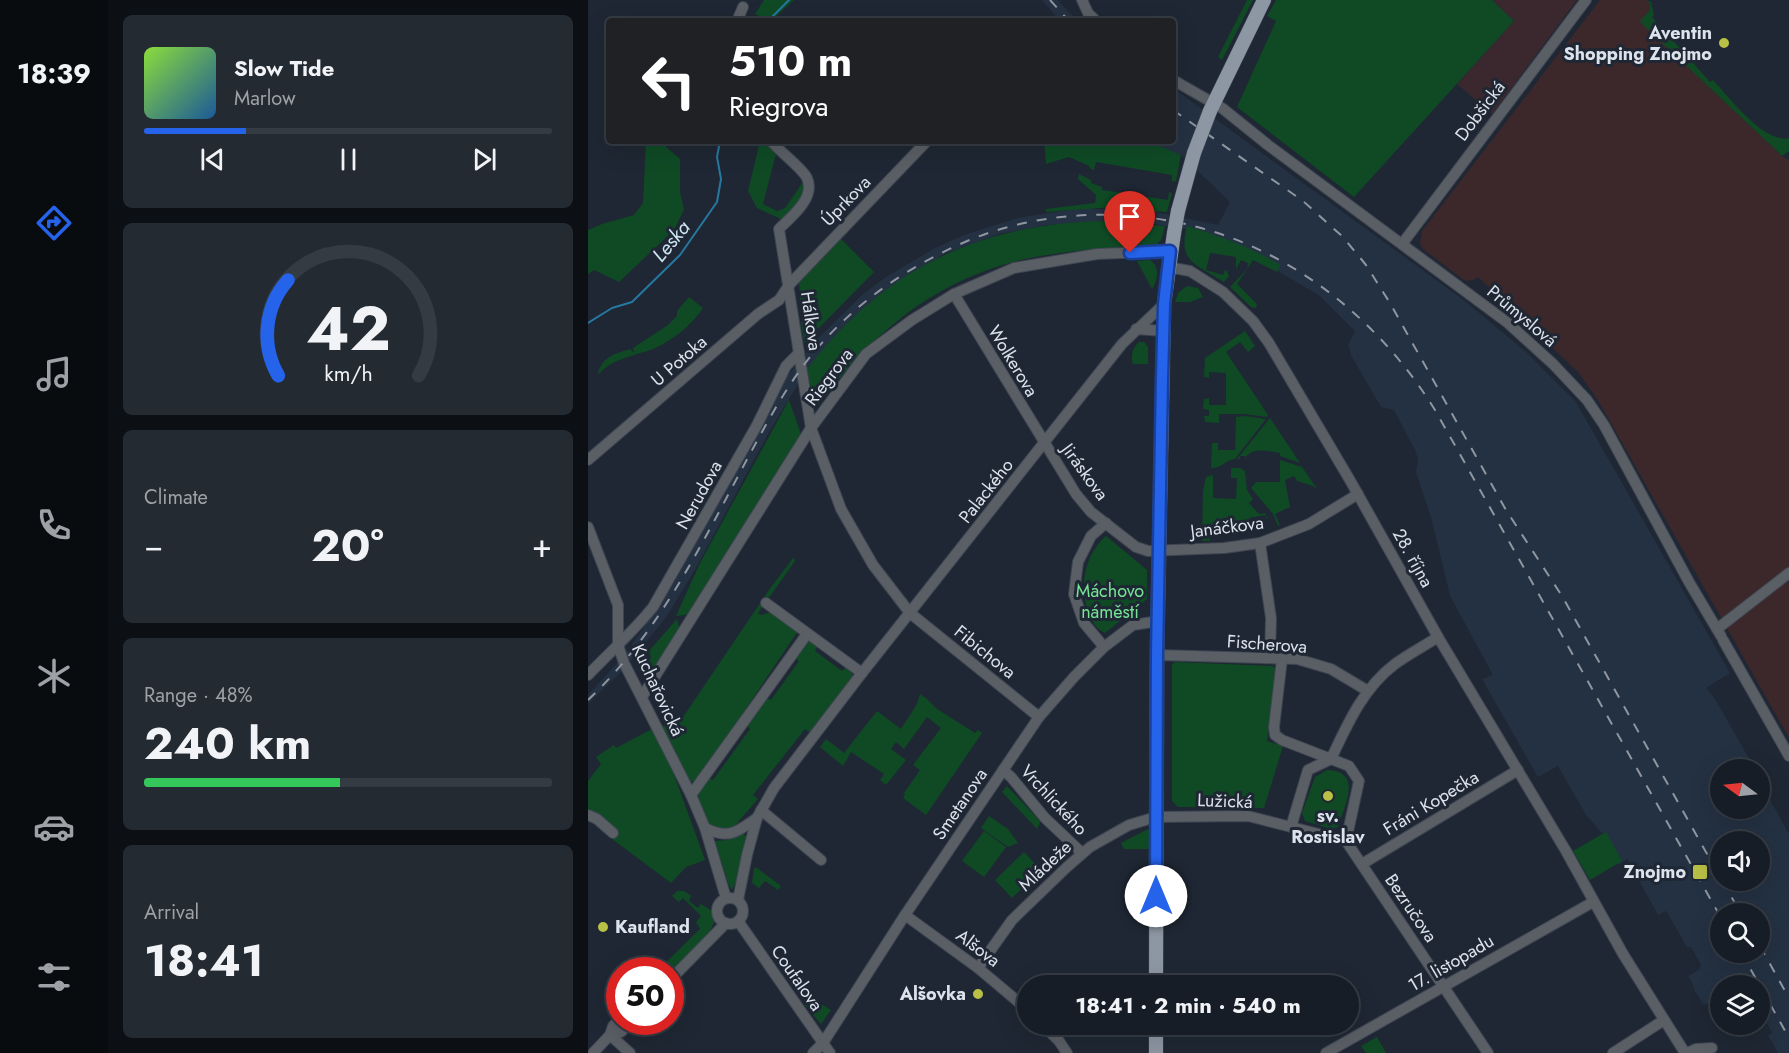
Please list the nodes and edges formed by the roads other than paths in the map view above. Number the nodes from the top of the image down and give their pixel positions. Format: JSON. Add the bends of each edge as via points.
{"nodes":[{"id":1,"x":1082,"y":0,"type":"edge"},
{"id":2,"x":1264,"y":0,"type":"edge"},
{"id":3,"x":1586,"y":0,"type":"edge"},
{"id":4,"x":743,"y":7,"type":"dead end"},
{"id":5,"x":738,"y":18,"type":"edge"},
{"id":6,"x":1093,"y":18,"type":"edge"},
{"id":7,"x":1176,"y":82,"type":"edge"},
{"id":8,"x":1211,"y":107,"type":"junction"},
{"id":9,"x":774,"y":144,"type":"edge"},
{"id":10,"x":924,"y":144,"type":"edge"},
{"id":11,"x":1402,"y":244,"type":"junction"},
{"id":12,"x":1170,"y":251,"type":"junction"},
{"id":13,"x":1168,"y":267,"type":"junction"},
{"id":14,"x":789,"y":285,"type":"junction"},
{"id":15,"x":954,"y":294,"type":"junction"},
{"id":16,"x":1164,"y":304,"type":"junction"},
{"id":17,"x":1136,"y":329,"type":"junction"},
{"id":18,"x":1164,"y":331,"type":"junction"},
{"id":19,"x":798,"y":353,"type":"junction"},
{"id":20,"x":811,"y":428,"type":"junction"},
{"id":21,"x":1044,"y":444,"type":"junction"},
{"id":22,"x":588,"y":460,"type":"edge"},
{"id":23,"x":1358,"y":494,"type":"junction"},
{"id":24,"x":1106,"y":523,"type":"junction"},
{"id":25,"x":588,"y":527,"type":"edge"},
{"id":26,"x":1260,"y":543,"type":"junction"},
{"id":27,"x":1160,"y":550,"type":"junction"},
{"id":28,"x":1789,"y":573,"type":"edge"},
{"id":29,"x":766,"y":603,"type":"dead end"},
{"id":30,"x":910,"y":612,"type":"junction"},
{"id":31,"x":1159,"y":621,"type":"junction"},
{"id":32,"x":807,"y":634,"type":"junction"},
{"id":33,"x":1720,"y":635,"type":"junction"},
{"id":34,"x":1438,"y":637,"type":"junction"},
{"id":35,"x":618,"y":645,"type":"junction"},
{"id":36,"x":1104,"y":647,"type":"junction"},
{"id":37,"x":1157,"y":654,"type":"junction"},
{"id":38,"x":1270,"y":658,"type":"junction"},
{"id":39,"x":1282,"y":659,"type":"junction"},
{"id":40,"x":862,"y":673,"type":"junction"},
{"id":41,"x":588,"y":675,"type":"edge"},
{"id":42,"x":1368,"y":691,"type":"junction"},
{"id":43,"x":642,"y":697,"type":"junction"},
{"id":44,"x":1040,"y":717,"type":"junction"},
{"id":45,"x":1789,"y":756,"type":"edge"},
{"id":46,"x":1331,"y":759,"type":"junction"},
{"id":47,"x":1003,"y":770,"type":"junction"},
{"id":48,"x":1518,"y":770,"type":"junction"},
{"id":49,"x":691,"y":795,"type":"junction"},
{"id":50,"x":759,"y":814,"type":"junction"},
{"id":51,"x":588,"y":815,"type":"edge"},
{"id":52,"x":1156,"y":817,"type":"junction"},
{"id":53,"x":1291,"y":827,"type":"junction"},
{"id":54,"x":705,"y":828,"type":"junction"},
{"id":55,"x":613,"y":833,"type":"dead end"},
{"id":56,"x":1346,"y":841,"type":"junction"},
{"id":57,"x":1082,"y":853,"type":"junction"},
{"id":58,"x":822,"y":860,"type":"dead end"},
{"id":59,"x":1362,"y":864,"type":"junction"},
{"id":60,"x":726,"y":898,"type":"junction"},
{"id":61,"x":738,"y":900,"type":"junction"},
{"id":62,"x":1593,"y":902,"type":"junction"},
{"id":63,"x":905,"y":915,"type":"junction"},
{"id":64,"x":738,"y":921,"type":"junction"},
{"id":65,"x":726,"y":923,"type":"junction"},
{"id":66,"x":684,"y":966,"type":"edge"},
{"id":67,"x":978,"y":968,"type":"junction"},
{"id":68,"x":1156,"y":975,"type":"edge"},
{"id":69,"x":1443,"y":986,"type":"junction"},
{"id":70,"x":1017,"y":1001,"type":"edge"},
{"id":71,"x":1664,"y":1020,"type":"junction"},
{"id":72,"x":610,"y":1035,"type":"joint"},
{"id":73,"x":1053,"y":1035,"type":"edge"},
{"id":74,"x":1156,"y":1035,"type":"edge"},
{"id":75,"x":823,"y":1043,"type":"junction"},
{"id":76,"x":1712,"y":1048,"type":"dead end"},
{"id":77,"x":593,"y":1053,"type":"edge"},
{"id":78,"x":630,"y":1053,"type":"edge"},
{"id":79,"x":813,"y":1053,"type":"edge"},
{"id":80,"x":830,"y":1053,"type":"edge"},
{"id":81,"x":1067,"y":1053,"type":"edge"},
{"id":82,"x":1156,"y":1053,"type":"edge"},
{"id":83,"x":1326,"y":1053,"type":"edge"},
{"id":84,"x":1488,"y":1053,"type":"edge"},
{"id":85,"x":1612,"y":1053,"type":"edge"},
{"id":86,"x":1686,"y":1053,"type":"edge"}],
"edges":[{"from":1,"to":6,"type":"street"},
{"from":2,"to":8,"type":"main road"},
{"from":3,"to":11,"type":"street","name":"Dobšická"},
{"from":4,"to":5,"type":"street"},
{"from":7,"to":8,"type":"street","name":"Průmyslová"},
{"from":8,"to":11,"type":"street","name":"Průmyslová"},
{"from":8,"to":12,"type":"main road","bridge":true,"via":[[1194,153]]},
{"from":9,"to":14,"type":"street","name":"Hálkova","via":[[807,178],[808,187],[806,199],[779,228]]},
{"from":10,"to":14,"type":"street","name":"Úprkova"},
{"from":11,"to":33,"type":"street","name":"Průmyslová","via":[[1508,323],[1587,400]]},
{"from":12,"to":13,"type":"main road"},
{"from":12,"to":15,"type":"street","name":"Riegrova","via":[[1097,254],[1014,268]]},
{"from":13,"to":16,"type":"main road"},
{"from":13,"to":23,"type":"street","name":"28. října","via":[[1190,271],[1207,280],[1253,321]]},
{"from":14,"to":19,"type":"street","name":"Hálkova"},
{"from":14,"to":22,"type":"street","name":"U Potoka","via":[[779,300]]},
{"from":15,"to":20,"type":"street","name":"Riegrova","via":[[866,354]]},
{"from":15,"to":21,"type":"street","name":"Wolkerova"},
{"from":16,"to":17,"type":"street","name":"Palackého"},
{"from":16,"to":18,"type":"main road"},
{"from":17,"to":18,"type":"street"},
{"from":17,"to":21,"type":"street","name":"Palackého"},
{"from":18,"to":27,"type":"main road"},
{"from":19,"to":20,"type":"street","name":"Hálkova"},
{"from":19,"to":35,"type":"street","name":"Nerudova","via":[[786,366],[758,425],[653,607]]},
{"from":20,"to":30,"type":"street","name":"Hálkova","via":[[842,509],[873,566]]},
{"from":20,"to":43,"type":"street","name":"Riegrova"},
{"from":21,"to":24,"type":"street","name":"Jiráskova","via":[[1076,494]]},
{"from":21,"to":30,"type":"street","name":"Palackého"},
{"from":23,"to":26,"type":"street","name":"Janáčkova","via":[[1309,524]]},
{"from":23,"to":34,"type":"street","name":"28. října"},
{"from":24,"to":27,"type":"street","name":"Jiráskova","via":[[1141,550]]},
{"from":24,"to":36,"type":"street","via":[[1091,536],[1078,562],[1074,594],[1084,623]]},
{"from":25,"to":35,"type":"street","name":"Kuchařovická","via":[[618,605]]},
{"from":26,"to":27,"type":"street","name":"Janáčkova"},
{"from":26,"to":38,"type":"street","via":[[1271,618]]},
{"from":27,"to":31,"type":"main road"},
{"from":28,"to":33,"type":"street"},
{"from":29,"to":32,"type":"street"},
{"from":30,"to":40,"type":"street","name":"Palackého"},
{"from":30,"to":44,"type":"street","name":"Fibichova"},
{"from":31,"to":36,"type":"street","name":"Smetanova","via":[[1133,625]]},
{"from":31,"to":37,"type":"main road"},
{"from":32,"to":40,"type":"street"},
{"from":32,"to":49,"type":"street"},
{"from":33,"to":45,"type":"street","name":"Průmyslová"},
{"from":34,"to":42,"type":"street","via":[[1394,665]]},
{"from":34,"to":48,"type":"street","name":"28. října"},
{"from":35,"to":41,"type":"street","name":"Nerudova"},
{"from":35,"to":43,"type":"street","name":"Kuchařovická"},
{"from":36,"to":44,"type":"street","name":"Smetanova"},
{"from":37,"to":38,"type":"street","name":"Fischerova"},
{"from":37,"to":52,"type":"main road"},
{"from":38,"to":39,"type":"street","name":"Fischerova"},
{"from":39,"to":42,"type":"street","name":"Fischerova","via":[[1331,669]]},
{"from":39,"to":46,"type":"street","via":[[1275,735]]},
{"from":40,"to":50,"type":"street","name":"Palackého","via":[[774,788]]},
{"from":42,"to":46,"type":"street"},
{"from":43,"to":49,"type":"street","name":"Kuchařovická"},
{"from":44,"to":47,"type":"street","name":"Smetanova"},
{"from":46,"to":53,"type":"street","via":[[1308,770]]},
{"from":46,"to":56,"type":"street","via":[[1349,766],[1359,781]]},
{"from":47,"to":57,"type":"street","name":"Vrchlického"},
{"from":47,"to":63,"type":"street","name":"Smetanova"},
{"from":48,"to":59,"type":"street","name":"Fráni Kopečka"},
{"from":48,"to":62,"type":"street","name":"28. října"},
{"from":49,"to":54,"type":"street","name":"Kuchařovická"},
{"from":50,"to":54,"type":"street","name":"Palackého","via":[[738,831],[720,835]]},
{"from":50,"to":58,"type":"street"},
{"from":50,"to":61,"type":"street"},
{"from":51,"to":55,"type":"street"},
{"from":52,"to":53,"type":"street","name":"Lužická","via":[[1248,816]]},
{"from":52,"to":57,"type":"street","name":"Mládeže","via":[[1129,825]]},
{"from":52,"to":68,"type":"main road"},
{"from":53,"to":56,"type":"street","name":"Lužická"},
{"from":54,"to":60,"type":"street","name":"Kuchařovická"},
{"from":56,"to":59,"type":"street","name":"Bezručova"},
{"from":57,"to":67,"type":"street","name":"Mládeže","via":[[1012,920]]},
{"from":59,"to":69,"type":"street","name":"Bezručova"},
{"from":60,"to":61,"type":"street"},
{"from":60,"to":65,"type":"street","via":[[717,912]]},
{"from":61,"to":64,"type":"street","via":[[743,911]]},
{"from":62,"to":69,"type":"street","name":"17. listopadu"},
{"from":62,"to":71,"type":"street","name":"28. října"},
{"from":63,"to":67,"type":"street","name":"Alšova"},
{"from":63,"to":75,"type":"street","name":"Smetanova"},
{"from":64,"to":65,"type":"street"},
{"from":64,"to":75,"type":"street","name":"Coufalova"},
{"from":65,"to":66,"type":"street"},
{"from":67,"to":70,"type":"street","name":"Alšova"},
{"from":69,"to":83,"type":"street","name":"17. listopadu"},
{"from":69,"to":84,"type":"street","name":"Bezručova"},
{"from":71,"to":85,"type":"street"},
{"from":71,"to":86,"type":"street","name":"28. října"},
{"from":72,"to":77,"type":"street"},
{"from":72,"to":78,"type":"street"},
{"from":73,"to":81,"type":"street"},
{"from":74,"to":82,"type":"main road"},
{"from":75,"to":79,"type":"street","name":"Smetanova"},
{"from":75,"to":80,"type":"street","name":"Coufalova"},
{"from":76,"to":86,"type":"street"}]}
